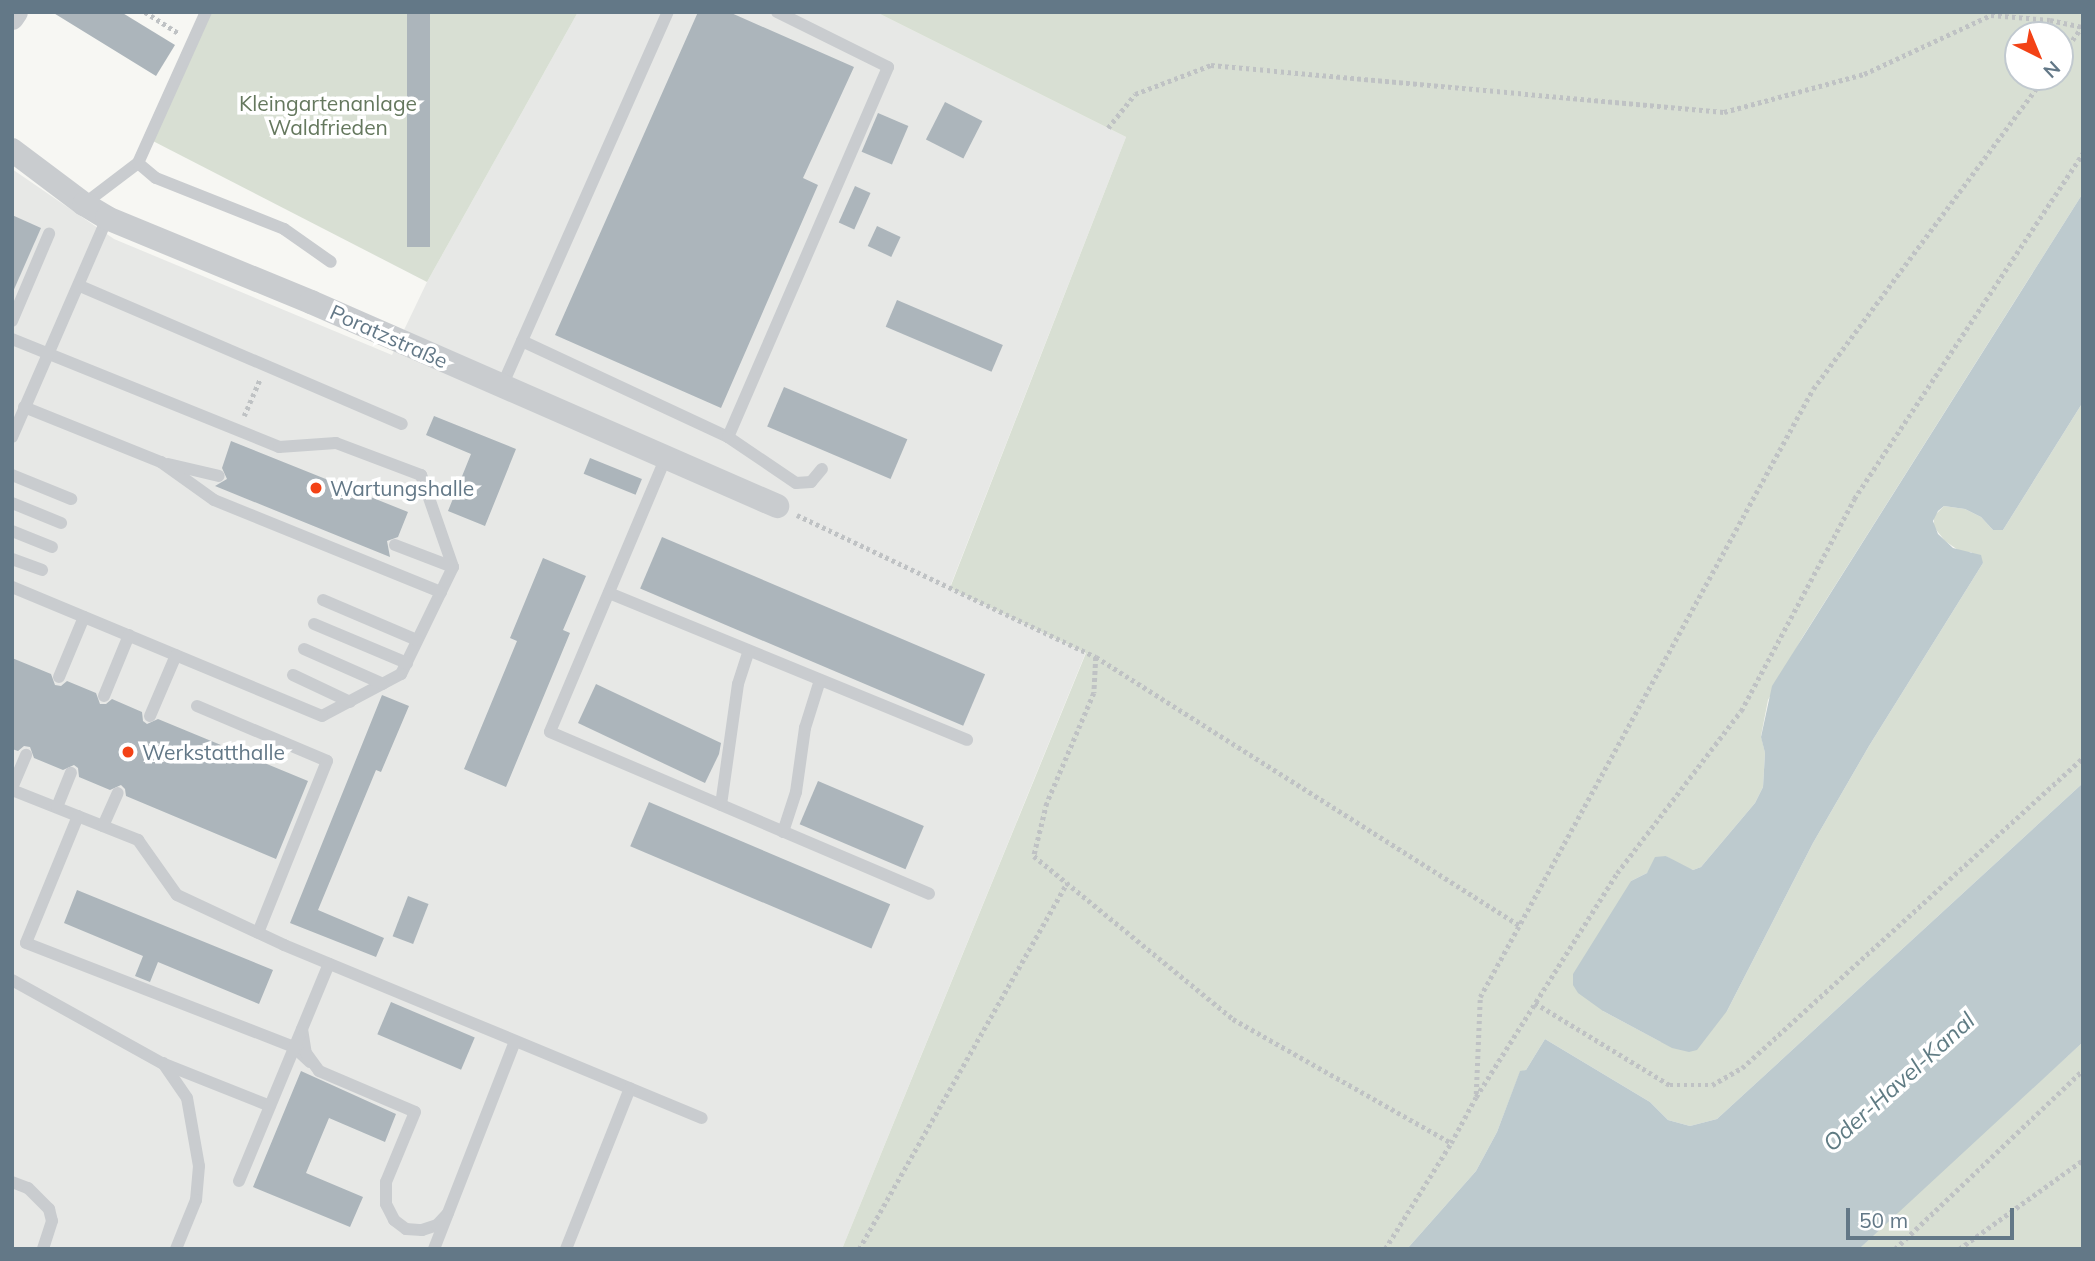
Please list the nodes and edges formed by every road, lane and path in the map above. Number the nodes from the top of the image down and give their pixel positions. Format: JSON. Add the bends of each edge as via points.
{"nodes":[{"id":1,"x":16,"y":12,"type":"edge"},
{"id":2,"x":145,"y":12,"type":"edge"},
{"id":3,"x":206,"y":12,"type":"edge"},
{"id":4,"x":668,"y":12,"type":"edge"},
{"id":5,"x":777,"y":12,"type":"edge"},
{"id":6,"x":2045,"y":12,"type":"edge"},
{"id":7,"x":12,"y":18,"type":"edge"},
{"id":8,"x":2050,"y":20,"type":"junction"},
{"id":9,"x":2082,"y":27,"type":"edge"},
{"id":10,"x":193,"y":42,"type":"junction"},
{"id":11,"x":2035,"y":91,"type":"edge"},
{"id":12,"x":1108,"y":128,"type":"dead end"},
{"id":13,"x":12,"y":150,"type":"edge"},
{"id":14,"x":2083,"y":153,"type":"edge"},
{"id":15,"x":138,"y":163,"type":"junction"},
{"id":16,"x":84,"y":204,"type":"junction"},
{"id":17,"x":107,"y":218,"type":"junction"},
{"id":18,"x":49,"y":234,"type":"dead end"},
{"id":19,"x":331,"y":262,"type":"dead end"},
{"id":20,"x":80,"y":286,"type":"junction"},
{"id":21,"x":12,"y":321,"type":"edge"},
{"id":22,"x":12,"y":339,"type":"edge"},
{"id":23,"x":522,"y":341,"type":"junction"},
{"id":24,"x":48,"y":355,"type":"junction"},
{"id":25,"x":265,"y":365,"type":"junction"},
{"id":26,"x":502,"y":386,"type":"junction"},
{"id":27,"x":24,"y":407,"type":"junction"},
{"id":28,"x":402,"y":424,"type":"dead end"},
{"id":29,"x":238,"y":430,"type":"junction"},
{"id":30,"x":12,"y":437,"type":"edge"},
{"id":31,"x":728,"y":437,"type":"junction"},
{"id":32,"x":666,"y":457,"type":"junction"},
{"id":33,"x":160,"y":463,"type":"junction"},
{"id":34,"x":822,"y":469,"type":"dead end"},
{"id":35,"x":12,"y":475,"type":"edge"},
{"id":36,"x":219,"y":476,"type":"dead end"},
{"id":37,"x":71,"y":499,"type":"dead end"},
{"id":38,"x":12,"y":503,"type":"edge"},
{"id":39,"x":777,"y":506,"type":"joint"},
{"id":40,"x":61,"y":523,"type":"dead end"},
{"id":41,"x":12,"y":531,"type":"edge"},
{"id":42,"x":395,"y":545,"type":"dead end"},
{"id":43,"x":52,"y":547,"type":"dead end"},
{"id":44,"x":12,"y":559,"type":"edge"},
{"id":45,"x":453,"y":568,"type":"junction"},
{"id":46,"x":42,"y":570,"type":"dead end"},
{"id":47,"x":12,"y":587,"type":"edge"},
{"id":48,"x":440,"y":592,"type":"junction"},
{"id":49,"x":609,"y":593,"type":"junction"},
{"id":50,"x":324,"y":600,"type":"dead end"},
{"id":51,"x":84,"y":617,"type":"junction"},
{"id":52,"x":314,"y":624,"type":"dead end"},
{"id":53,"x":129,"y":635,"type":"junction"},
{"id":54,"x":417,"y":640,"type":"junction"},
{"id":55,"x":304,"y":649,"type":"dead end"},
{"id":56,"x":749,"y":651,"type":"junction"},
{"id":57,"x":176,"y":655,"type":"junction"},
{"id":58,"x":1096,"y":657,"type":"junction"},
{"id":59,"x":407,"y":663,"type":"junction"},
{"id":60,"x":293,"y":676,"type":"dead end"},
{"id":61,"x":59,"y":677,"type":"dead end"},
{"id":62,"x":820,"y":680,"type":"junction"},
{"id":63,"x":383,"y":684,"type":"junction"},
{"id":64,"x":104,"y":696,"type":"dead end"},
{"id":65,"x":350,"y":702,"type":"junction"},
{"id":66,"x":197,"y":706,"type":"dead end"},
{"id":67,"x":150,"y":716,"type":"dead end"},
{"id":68,"x":967,"y":740,"type":"dead end"},
{"id":69,"x":26,"y":755,"type":"dead end"},
{"id":70,"x":2083,"y":758,"type":"edge"},
{"id":71,"x":71,"y":773,"type":"dead end"},
{"id":72,"x":12,"y":789,"type":"edge"},
{"id":73,"x":118,"y":793,"type":"dead end"},
{"id":74,"x":721,"y":805,"type":"junction"},
{"id":75,"x":57,"y":807,"type":"junction"},
{"id":76,"x":78,"y":816,"type":"junction"},
{"id":77,"x":103,"y":826,"type":"junction"},
{"id":78,"x":783,"y":832,"type":"junction"},
{"id":79,"x":1067,"y":883,"type":"junction"},
{"id":80,"x":929,"y":894,"type":"dead end"},
{"id":81,"x":1519,"y":925,"type":"junction"},
{"id":82,"x":258,"y":933,"type":"junction"},
{"id":83,"x":329,"y":964,"type":"junction"},
{"id":84,"x":12,"y":979,"type":"edge"},
{"id":85,"x":1535,"y":1003,"type":"junction"},
{"id":86,"x":302,"y":1029,"type":"junction"},
{"id":87,"x":515,"y":1041,"type":"junction"},
{"id":88,"x":294,"y":1047,"type":"junction"},
{"id":89,"x":310,"y":1062,"type":"junction"},
{"id":90,"x":162,"y":1063,"type":"junction"},
{"id":91,"x":2083,"y":1070,"type":"edge"},
{"id":92,"x":630,"y":1088,"type":"junction"},
{"id":93,"x":1476,"y":1097,"type":"junction"},
{"id":94,"x":270,"y":1106,"type":"junction"},
{"id":95,"x":702,"y":1118,"type":"dead end"},
{"id":96,"x":1451,"y":1143,"type":"junction"},
{"id":97,"x":2083,"y":1160,"type":"edge"},
{"id":98,"x":239,"y":1181,"type":"dead end"},
{"id":99,"x":12,"y":1182,"type":"edge"},
{"id":100,"x":448,"y":1213,"type":"junction"},
{"id":101,"x":43,"y":1249,"type":"edge"},
{"id":102,"x":176,"y":1249,"type":"edge"},
{"id":103,"x":434,"y":1249,"type":"edge"},
{"id":104,"x":566,"y":1249,"type":"edge"},
{"id":105,"x":859,"y":1249,"type":"edge"},
{"id":106,"x":1385,"y":1249,"type":"edge"},
{"id":107,"x":1895,"y":1249,"type":"edge"},
{"id":108,"x":1959,"y":1249,"type":"edge"}],
"edges":[{"from":1,"to":7,"type":"street"},
{"from":2,"to":10,"type":"path"},
{"from":3,"to":10,"type":"lane"},
{"from":4,"to":23,"type":"lane"},
{"from":5,"to":31,"type":"lane","via":[[888,67]]},
{"from":6,"to":8,"type":"path"},
{"from":8,"to":9,"type":"path"},
{"from":8,"to":12,"type":"path","via":[[1991,15],[1864,74],[1724,112],[1211,65],[1135,94]]},
{"from":10,"to":15,"type":"lane"},
{"from":11,"to":81,"type":"path","via":[[1813,389]]},
{"from":13,"to":16,"type":"street","name":"Poratzstraße"},
{"from":14,"to":85,"type":"path","via":[[1854,499],[1741,711],[1617,873]]},
{"from":15,"to":16,"type":"lane"},
{"from":15,"to":19,"type":"lane","via":[[156,178],[284,229]]},
{"from":16,"to":17,"type":"street","name":"Poratzstraße"},
{"from":17,"to":20,"type":"lane"},
{"from":17,"to":26,"type":"street","name":"Poratzstraße"},
{"from":18,"to":21,"type":"lane"},
{"from":20,"to":24,"type":"lane"},
{"from":20,"to":25,"type":"lane"},
{"from":22,"to":24,"type":"lane"},
{"from":23,"to":26,"type":"lane"},
{"from":23,"to":31,"type":"lane"},
{"from":24,"to":27,"type":"lane"},
{"from":24,"to":29,"type":"lane"},
{"from":25,"to":28,"type":"lane"},
{"from":25,"to":29,"type":"path"},
{"from":26,"to":32,"type":"street","name":"Poratzstraße"},
{"from":27,"to":30,"type":"lane"},
{"from":27,"to":33,"type":"lane"},
{"from":29,"to":45,"type":"lane","via":[[279,447],[336,443],[421,475]]},
{"from":31,"to":34,"type":"lane","via":[[796,483],[811,482]]},
{"from":32,"to":39,"type":"street","name":"Poratzstraße"},
{"from":32,"to":49,"type":"lane"},
{"from":33,"to":36,"type":"lane"},
{"from":33,"to":48,"type":"lane","via":[[214,500]]},
{"from":35,"to":37,"type":"lane"},
{"from":38,"to":40,"type":"lane"},
{"from":39,"to":58,"type":"path"},
{"from":41,"to":43,"type":"lane"},
{"from":42,"to":45,"type":"lane"},
{"from":44,"to":46,"type":"lane"},
{"from":45,"to":48,"type":"lane"},
{"from":47,"to":51,"type":"lane"},
{"from":48,"to":54,"type":"lane"},
{"from":49,"to":56,"type":"lane"},
{"from":49,"to":74,"type":"lane","via":[[550,732]]},
{"from":50,"to":54,"type":"lane"},
{"from":51,"to":53,"type":"lane"},
{"from":51,"to":61,"type":"lane"},
{"from":52,"to":59,"type":"lane"},
{"from":53,"to":57,"type":"lane"},
{"from":53,"to":64,"type":"lane"},
{"from":54,"to":59,"type":"lane"},
{"from":55,"to":63,"type":"lane"},
{"from":56,"to":62,"type":"lane"},
{"from":56,"to":74,"type":"lane","via":[[738,684]]},
{"from":57,"to":65,"type":"lane","via":[[322,716]]},
{"from":57,"to":67,"type":"lane"},
{"from":58,"to":79,"type":"path","via":[[1094,693],[1047,803],[1034,856]]},
{"from":58,"to":81,"type":"path"},
{"from":59,"to":63,"type":"lane","via":[[401,674]]},
{"from":60,"to":65,"type":"lane"},
{"from":62,"to":68,"type":"lane"},
{"from":62,"to":78,"type":"lane"},
{"from":63,"to":65,"type":"lane"},
{"from":66,"to":82,"type":"lane","via":[[327,761]]},
{"from":69,"to":72,"type":"lane"},
{"from":70,"to":85,"type":"path","via":[[1742,1068],[1712,1085],[1670,1085]]},
{"from":71,"to":75,"type":"lane"},
{"from":72,"to":75,"type":"lane"},
{"from":73,"to":77,"type":"lane"},
{"from":74,"to":78,"type":"lane"},
{"from":75,"to":76,"type":"lane"},
{"from":76,"to":77,"type":"lane"},
{"from":76,"to":88,"type":"lane","via":[[26,943]]},
{"from":77,"to":82,"type":"lane","via":[[138,840],[177,895]]},
{"from":78,"to":80,"type":"lane"},
{"from":79,"to":96,"type":"path","via":[[1233,1019]]},
{"from":79,"to":105,"type":"path"},
{"from":81,"to":93,"type":"path","via":[[1480,997]]},
{"from":82,"to":83,"type":"lane"},
{"from":83,"to":86,"type":"lane"},
{"from":83,"to":87,"type":"lane"},
{"from":84,"to":90,"type":"lane"},
{"from":85,"to":93,"type":"path"},
{"from":86,"to":88,"type":"lane"},
{"from":86,"to":89,"type":"lane"},
{"from":87,"to":92,"type":"lane"},
{"from":87,"to":100,"type":"lane"},
{"from":88,"to":89,"type":"lane"},
{"from":88,"to":94,"type":"lane"},
{"from":89,"to":100,"type":"lane","via":[[415,1112],[386,1182],[386,1204],[394,1220],[406,1229],[422,1230],[437,1225]]},
{"from":90,"to":94,"type":"lane"},
{"from":90,"to":102,"type":"lane","via":[[187,1098],[199,1166],[196,1200]]},
{"from":91,"to":107,"type":"path"},
{"from":92,"to":95,"type":"lane"},
{"from":92,"to":104,"type":"lane"},
{"from":93,"to":96,"type":"path"},
{"from":94,"to":98,"type":"lane"},
{"from":96,"to":106,"type":"path"},
{"from":97,"to":108,"type":"path"},
{"from":99,"to":101,"type":"lane","via":[[28,1188],[49,1209],[52,1221]]},
{"from":100,"to":103,"type":"lane"}]}
